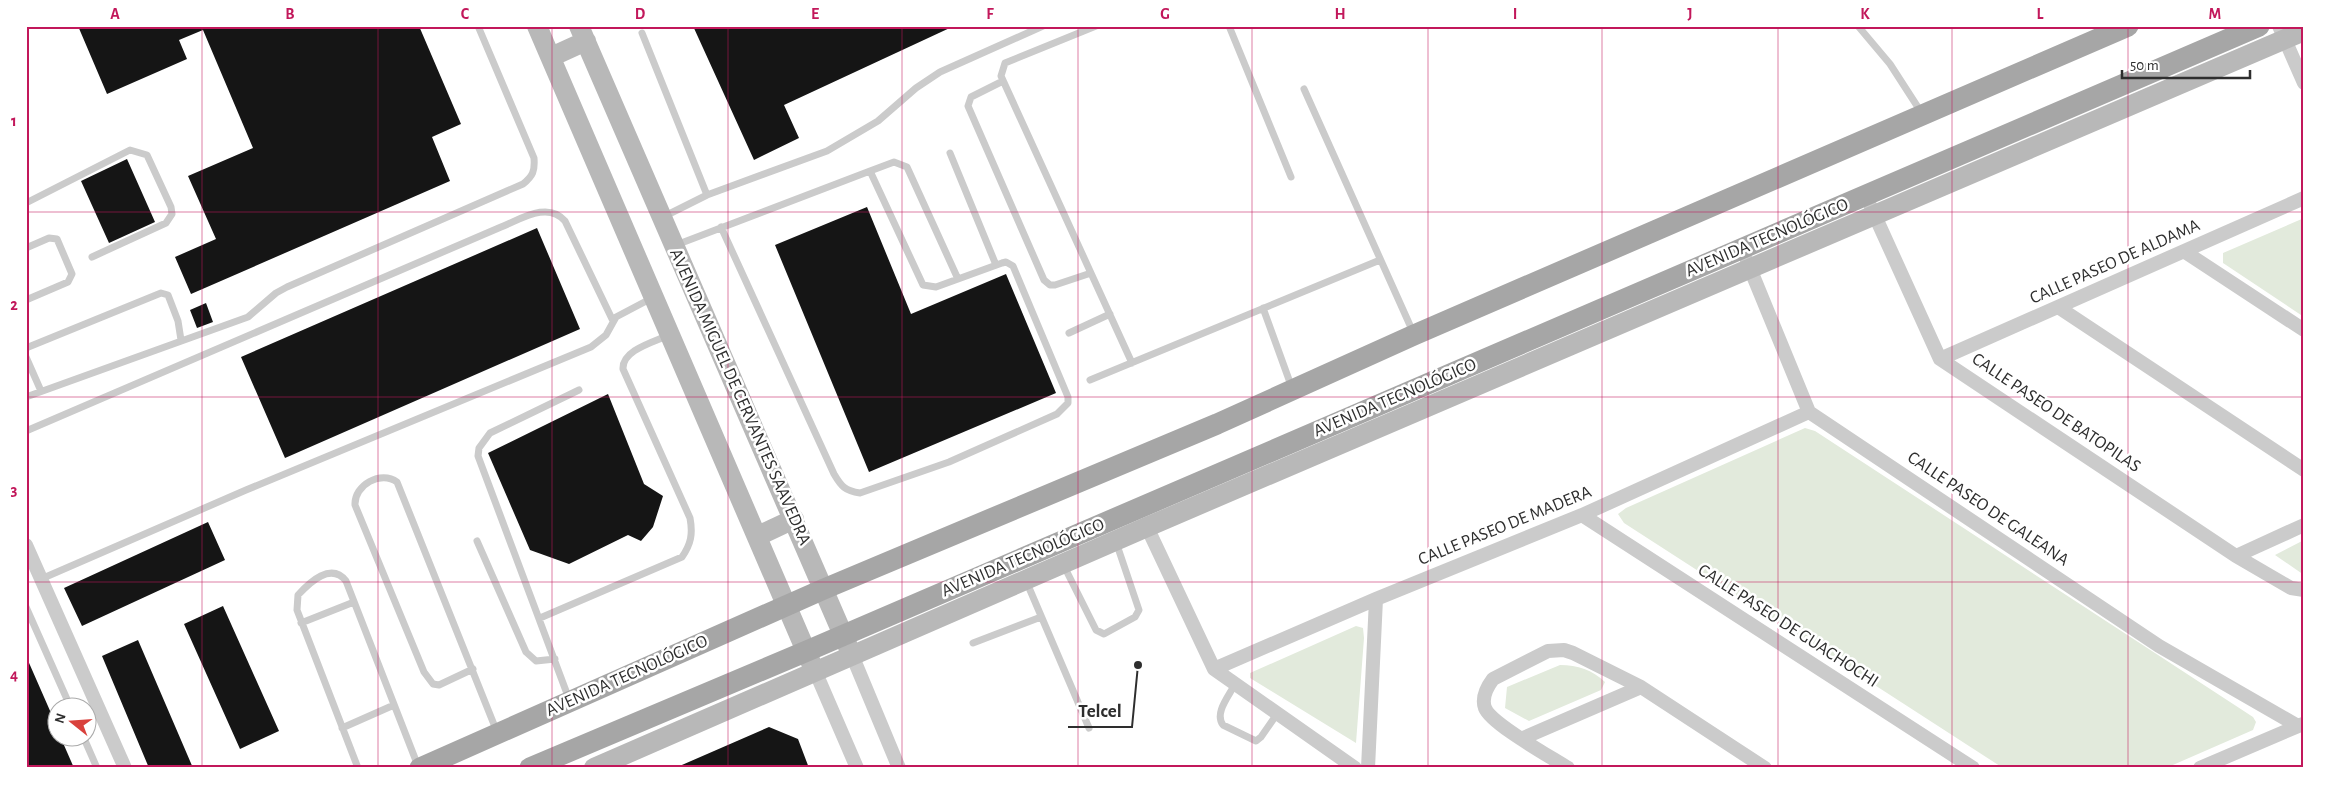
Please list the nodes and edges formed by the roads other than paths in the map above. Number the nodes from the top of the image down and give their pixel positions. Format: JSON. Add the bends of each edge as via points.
{"nodes":[{"id":1,"x":478,"y":26,"type":"edge"},
{"id":2,"x":537,"y":26,"type":"edge"},
{"id":3,"x":1043,"y":26,"type":"edge"},
{"id":4,"x":1096,"y":26,"type":"edge"},
{"id":5,"x":1229,"y":26,"type":"edge"},
{"id":6,"x":1858,"y":26,"type":"edge"},
{"id":7,"x":2127,"y":26,"type":"edge"},
{"id":8,"x":2259,"y":26,"type":"edge"},
{"id":9,"x":2304,"y":31,"type":"edge"},
{"id":10,"x":582,"y":33,"type":"edge"},
{"id":11,"x":642,"y":33,"type":"dead end"},
{"id":12,"x":2282,"y":33,"type":"edge"},
{"id":13,"x":551,"y":57,"type":"junction"},
{"id":14,"x":1003,"y":81,"type":"junction"},
{"id":15,"x":2304,"y":83,"type":"edge"},
{"id":16,"x":1304,"y":89,"type":"dead end"},
{"id":17,"x":1923,"y":114,"type":"junction"},
{"id":18,"x":950,"y":153,"type":"dead end"},
{"id":19,"x":870,"y":171,"type":"junction"},
{"id":20,"x":1291,"y":177,"type":"dead end"},
{"id":21,"x":706,"y":195,"type":"junction"},
{"id":22,"x":2304,"y":198,"type":"edge"},
{"id":23,"x":26,"y":203,"type":"edge"},
{"id":24,"x":1870,"y":205,"type":"junction"},
{"id":25,"x":662,"y":217,"type":"junction"},
{"id":26,"x":721,"y":228,"type":"junction"},
{"id":27,"x":675,"y":246,"type":"junction"},
{"id":28,"x":26,"y":248,"type":"edge"},
{"id":29,"x":1742,"y":249,"type":"junction"},
{"id":30,"x":2185,"y":252,"type":"junction"},
{"id":31,"x":92,"y":257,"type":"dead end"},
{"id":32,"x":1380,"y":260,"type":"junction"},
{"id":33,"x":996,"y":265,"type":"junction"},
{"id":34,"x":1750,"y":269,"type":"junction"},
{"id":35,"x":1091,"y":273,"type":"junction"},
{"id":36,"x":958,"y":279,"type":"junction"},
{"id":37,"x":654,"y":297,"type":"junction"},
{"id":38,"x":26,"y":300,"type":"edge"},
{"id":39,"x":2058,"y":307,"type":"junction"},
{"id":40,"x":1263,"y":308,"type":"junction"},
{"id":41,"x":1110,"y":314,"type":"junction"},
{"id":42,"x":613,"y":321,"type":"junction"},
{"id":43,"x":2304,"y":330,"type":"edge"},
{"id":44,"x":1068,"y":333,"type":"dead end"},
{"id":45,"x":670,"y":335,"type":"junction"},
{"id":46,"x":1414,"y":335,"type":"junction"},
{"id":47,"x":181,"y":340,"type":"junction"},
{"id":48,"x":26,"y":348,"type":"edge"},
{"id":49,"x":26,"y":357,"type":"edge"},
{"id":50,"x":1940,"y":359,"type":"junction"},
{"id":51,"x":1132,"y":362,"type":"junction"},
{"id":52,"x":1090,"y":380,"type":"dead end"},
{"id":53,"x":41,"y":390,"type":"junction"},
{"id":54,"x":578,"y":390,"type":"dead end"},
{"id":55,"x":1293,"y":391,"type":"junction"},
{"id":56,"x":26,"y":396,"type":"edge"},
{"id":57,"x":1809,"y":412,"type":"junction"},
{"id":58,"x":26,"y":431,"type":"edge"},
{"id":59,"x":2304,"y":470,"type":"edge"},
{"id":60,"x":1582,"y":515,"type":"junction"},
{"id":61,"x":794,"y":519,"type":"junction"},
{"id":62,"x":2304,"y":525,"type":"edge"},
{"id":63,"x":1147,"y":527,"type":"junction"},
{"id":64,"x":758,"y":536,"type":"junction"},
{"id":65,"x":1116,"y":541,"type":"junction"},
{"id":66,"x":477,"y":542,"type":"dead end"},
{"id":67,"x":26,"y":545,"type":"edge"},
{"id":68,"x":2236,"y":556,"type":"junction"},
{"id":69,"x":1063,"y":564,"type":"junction"},
{"id":70,"x":41,"y":579,"type":"junction"},
{"id":71,"x":1026,"y":580,"type":"junction"},
{"id":72,"x":824,"y":589,"type":"junction"},
{"id":73,"x":2304,"y":590,"type":"edge"},
{"id":74,"x":1376,"y":599,"type":"junction"},
{"id":75,"x":354,"y":602,"type":"junction"},
{"id":76,"x":786,"y":606,"type":"junction"},
{"id":77,"x":26,"y":607,"type":"edge"},
{"id":78,"x":1041,"y":617,"type":"junction"},
{"id":79,"x":540,"y":618,"type":"junction"},
{"id":80,"x":301,"y":623,"type":"junction"},
{"id":81,"x":843,"y":636,"type":"junction"},
{"id":82,"x":973,"y":643,"type":"dead end"},
{"id":83,"x":807,"y":652,"type":"junction"},
{"id":84,"x":852,"y":656,"type":"junction"},
{"id":85,"x":555,"y":659,"type":"junction"},
{"id":86,"x":473,"y":669,"type":"junction"},
{"id":87,"x":1214,"y":669,"type":"junction"},
{"id":88,"x":816,"y":673,"type":"junction"},
{"id":89,"x":1235,"y":684,"type":"junction"},
{"id":90,"x":1641,"y":687,"type":"junction"},
{"id":91,"x":66,"y":696,"type":"edge"},
{"id":92,"x":570,"y":701,"type":"junction"},
{"id":93,"x":394,"y":705,"type":"junction"},
{"id":94,"x":1277,"y":714,"type":"junction"},
{"id":95,"x":2301,"y":725,"type":"edge"},
{"id":96,"x":342,"y":728,"type":"junction"},
{"id":97,"x":1089,"y":728,"type":"dead end"},
{"id":98,"x":498,"y":732,"type":"junction"},
{"id":99,"x":1521,"y":739,"type":"junction"},
{"id":100,"x":87,"y":746,"type":"edge"},
{"id":101,"x":597,"y":767,"type":"edge"},
{"id":102,"x":97,"y":768,"type":"edge"},
{"id":103,"x":125,"y":768,"type":"edge"},
{"id":104,"x":358,"y":768,"type":"edge"},
{"id":105,"x":419,"y":768,"type":"edge"},
{"id":106,"x":530,"y":768,"type":"edge"},
{"id":107,"x":857,"y":768,"type":"edge"},
{"id":108,"x":899,"y":768,"type":"edge"},
{"id":109,"x":1355,"y":768,"type":"edge"},
{"id":110,"x":1368,"y":768,"type":"edge"},
{"id":111,"x":1568,"y":768,"type":"edge"},
{"id":112,"x":1765,"y":768,"type":"edge"},
{"id":113,"x":1973,"y":768,"type":"edge"},
{"id":114,"x":2200,"y":768,"type":"edge"}],
"edges":[{"from":1,"to":47,"type":"lane","via":[[528,141],[534,158],[532,177],[499,196],[287,287],[248,317]]},
{"from":2,"to":13,"type":"street"},
{"from":3,"to":21,"type":"lane","via":[[940,72],[878,121],[827,151]]},
{"from":4,"to":14,"type":"lane","via":[[1005,63],[1001,71]]},
{"from":5,"to":20,"type":"lane"},
{"from":6,"to":17,"type":"lane","via":[[1890,64]]},
{"from":7,"to":17,"type":"main road","name":"AVENIDA TECNOLÓGICO"},
{"from":8,"to":24,"type":"main road","name":"AVENIDA TECNOLÓGICO"},
{"from":9,"to":12,"type":"street"},
{"from":10,"to":13,"type":"street"},
{"from":10,"to":25,"type":"street","name":"AVENIDA MIGUEL DE CERVANTES SAAVEDRA"},
{"from":11,"to":21,"type":"lane"},
{"from":12,"to":15,"type":"street"},
{"from":12,"to":24,"type":"street"},
{"from":13,"to":37,"type":"street"},
{"from":14,"to":35,"type":"lane"},
{"from":14,"to":35,"type":"lane","via":[[972,97],[968,106],[1044,280],[1055,285]]},
{"from":16,"to":32,"type":"lane"},
{"from":17,"to":46,"type":"main road","name":"AVENIDA TECNOLÓGICO"},
{"from":18,"to":33,"type":"lane"},
{"from":19,"to":26,"type":"lane"},
{"from":19,"to":36,"type":"lane","via":[[923,285],[936,287]]},
{"from":19,"to":36,"type":"lane","via":[[894,162],[907,167]]},
{"from":21,"to":25,"type":"lane"},
{"from":22,"to":30,"type":"street","name":"CALLE PASEO DE ALDAMA"},
{"from":23,"to":31,"type":"lane","via":[[130,150],[147,155],[172,207],[170,219]]},
{"from":24,"to":29,"type":"main road","name":"AVENIDA TECNOLÓGICO"},
{"from":24,"to":34,"type":"street"},
{"from":24,"to":50,"type":"street"},
{"from":25,"to":27,"type":"street","name":"AVENIDA MIGUEL DE CERVANTES SAAVEDRA"},
{"from":26,"to":27,"type":"lane"},
{"from":26,"to":33,"type":"lane","via":[[834,474],[841,486],[850,492],[860,493],[949,462],[1065,408],[1068,397],[1015,270],[1006,262]]},
{"from":27,"to":61,"type":"street","name":"AVENIDA MIGUEL DE CERVANTES SAAVEDRA"},
{"from":28,"to":38,"type":"lane","via":[[49,238],[57,239],[72,274],[68,282]]},
{"from":29,"to":34,"type":"street"},
{"from":29,"to":81,"type":"main road","name":"AVENIDA TECNOLÓGICO"},
{"from":30,"to":39,"type":"street","name":"CALLE PASEO DE ALDAMA"},
{"from":30,"to":43,"type":"street"},
{"from":32,"to":40,"type":"lane"},
{"from":32,"to":46,"type":"lane"},
{"from":33,"to":36,"type":"lane"},
{"from":34,"to":57,"type":"street"},
{"from":34,"to":63,"type":"street"},
{"from":35,"to":41,"type":"lane"},
{"from":37,"to":42,"type":"lane","via":[[620,314]]},
{"from":37,"to":45,"type":"street"},
{"from":39,"to":50,"type":"street","name":"CALLE PASEO DE ALDAMA"},
{"from":39,"to":59,"type":"street"},
{"from":40,"to":51,"type":"lane"},
{"from":40,"to":55,"type":"lane"},
{"from":41,"to":44,"type":"lane"},
{"from":41,"to":51,"type":"lane"},
{"from":42,"to":58,"type":"lane","via":[[566,221],[560,214],[545,211]]},
{"from":42,"to":70,"type":"lane","via":[[606,335],[590,347],[253,486]]},
{"from":45,"to":64,"type":"street"},
{"from":45,"to":79,"type":"lane","via":[[628,354],[622,362],[690,518],[689,547],[682,557]]},
{"from":46,"to":55,"type":"main road","name":"AVENIDA TECNOLÓGICO"},
{"from":47,"to":48,"type":"lane","via":[[168,295],[161,293]]},
{"from":47,"to":53,"type":"lane"},
{"from":49,"to":53,"type":"lane"},
{"from":50,"to":68,"type":"street","name":"CALLE PASEO DE BATOPILAS"},
{"from":51,"to":52,"type":"lane"},
{"from":53,"to":56,"type":"lane"},
{"from":54,"to":79,"type":"lane","via":[[490,433],[479,448],[479,461]]},
{"from":55,"to":72,"type":"main road","name":"AVENIDA TECNOLÓGICO"},
{"from":57,"to":60,"type":"street","name":"CALLE PASEO DE MADERA"},
{"from":57,"to":95,"type":"street","name":"CALLE PASEO DE GALEANA","via":[[2159,646]]},
{"from":60,"to":74,"type":"street","name":"CALLE PASEO DE MADERA"},
{"from":60,"to":113,"type":"street","name":"CALLE PASEO DE GUACHOCHI"},
{"from":61,"to":64,"type":"street"},
{"from":61,"to":72,"type":"street","name":"AVENIDA MIGUEL DE CERVANTES SAAVEDRA"},
{"from":62,"to":68,"type":"street"},
{"from":63,"to":65,"type":"street"},
{"from":63,"to":87,"type":"street"},
{"from":64,"to":76,"type":"street"},
{"from":65,"to":69,"type":"street"},
{"from":65,"to":69,"type":"lane","via":[[1139,610],[1136,617],[1104,634],[1096,630]]},
{"from":66,"to":85,"type":"lane","via":[[526,652],[536,661]]},
{"from":67,"to":70,"type":"street"},
{"from":68,"to":73,"type":"street","name":"CALLE PASEO DE BATOPILAS","via":[[2291,588]]},
{"from":69,"to":71,"type":"street"},
{"from":70,"to":103,"type":"street"},
{"from":71,"to":78,"type":"lane"},
{"from":71,"to":84,"type":"street"},
{"from":72,"to":76,"type":"main road","name":"AVENIDA TECNOLÓGICO"},
{"from":72,"to":81,"type":"street","name":"AVENIDA MIGUEL DE CERVANTES SAAVEDRA"},
{"from":74,"to":87,"type":"street","name":"CALLE PASEO DE MADERA"},
{"from":74,"to":110,"type":"street"},
{"from":75,"to":80,"type":"lane"},
{"from":75,"to":80,"type":"lane","via":[[343,577],[326,574],[298,594],[297,610]]},
{"from":75,"to":93,"type":"lane"},
{"from":76,"to":83,"type":"street"},
{"from":76,"to":92,"type":"main road","name":"AVENIDA TECNOLÓGICO"},
{"from":77,"to":91,"type":"lane"},
{"from":78,"to":82,"type":"lane"},
{"from":78,"to":97,"type":"lane"},
{"from":79,"to":85,"type":"lane"},
{"from":80,"to":96,"type":"lane"},
{"from":81,"to":83,"type":"main road","name":"AVENIDA TECNOLÓGICO"},
{"from":81,"to":84,"type":"street","name":"AVENIDA MIGUEL DE CERVANTES SAAVEDRA"},
{"from":83,"to":88,"type":"street"},
{"from":83,"to":106,"type":"main road","name":"AVENIDA TECNOLÓGICO"},
{"from":84,"to":88,"type":"street"},
{"from":84,"to":108,"type":"street","name":"AVENIDA MIGUEL DE CERVANTES SAAVEDRA"},
{"from":85,"to":92,"type":"lane"},
{"from":86,"to":86,"type":"lane","via":[[438,684],[433,684],[424,672],[355,505],[360,489],[379,478],[385,476],[397,482]]},
{"from":86,"to":98,"type":"lane"},
{"from":87,"to":89,"type":"street"},
{"from":88,"to":101,"type":"street"},
{"from":88,"to":107,"type":"street"},
{"from":89,"to":94,"type":"street"},
{"from":89,"to":94,"type":"lane","via":[[1220,712],[1223,725],[1256,741]]},
{"from":90,"to":99,"type":"street"},
{"from":90,"to":99,"type":"street","via":[[1574,653],[1548,651],[1493,679],[1485,692],[1485,708],[1489,715]]},
{"from":90,"to":112,"type":"street"},
{"from":92,"to":98,"type":"main road","name":"AVENIDA TECNOLÓGICO"},
{"from":93,"to":96,"type":"lane"},
{"from":93,"to":105,"type":"lane"},
{"from":94,"to":109,"type":"street"},
{"from":95,"to":114,"type":"street"},
{"from":96,"to":104,"type":"lane"},
{"from":98,"to":105,"type":"main road","name":"AVENIDA TECNOLÓGICO"},
{"from":99,"to":111,"type":"street"},
{"from":100,"to":102,"type":"lane"}]}
